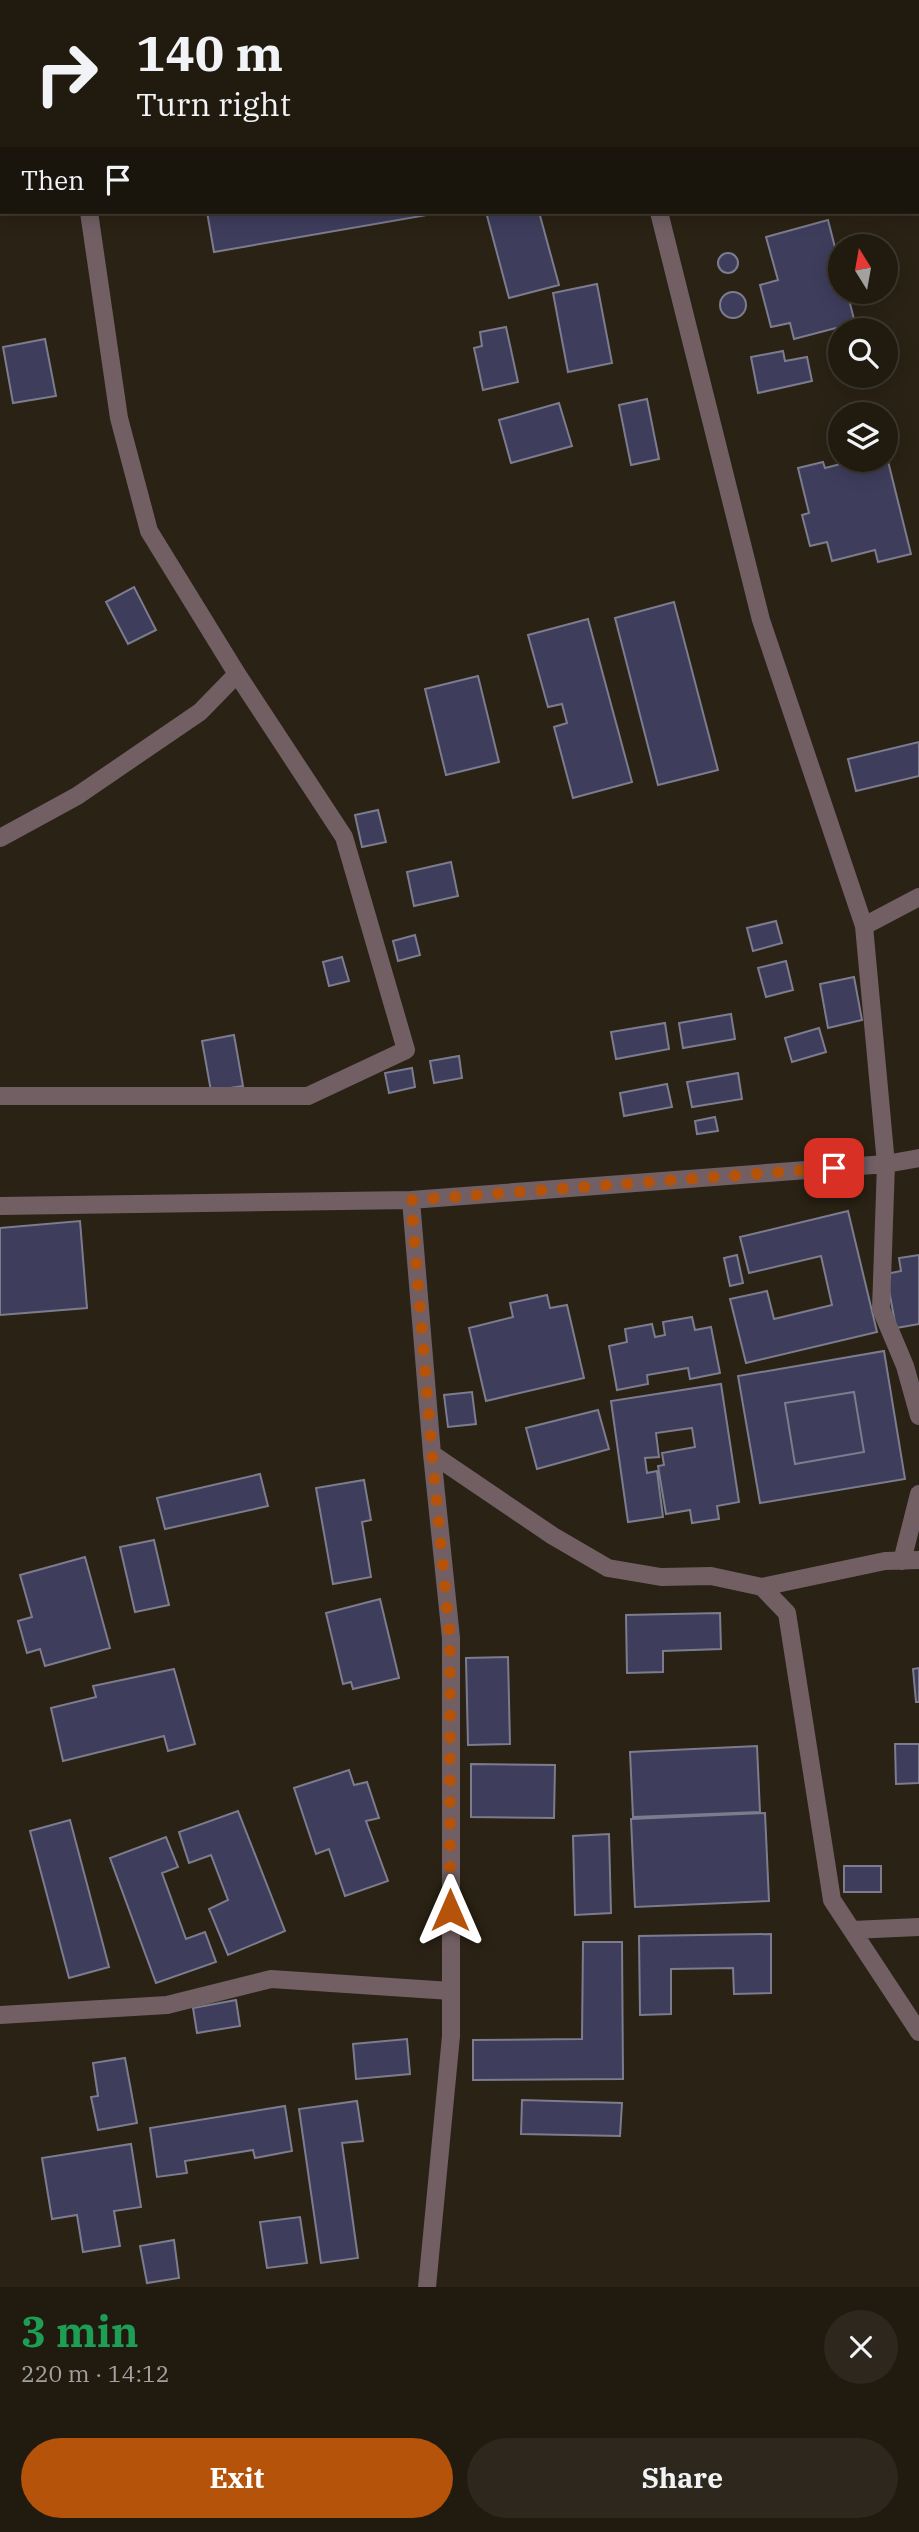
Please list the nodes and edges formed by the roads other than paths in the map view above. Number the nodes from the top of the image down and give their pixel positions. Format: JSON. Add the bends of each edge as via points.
{"nodes":[{"id":1,"x":89,"y":214,"type":"edge"},
{"id":2,"x":660,"y":214,"type":"edge"},
{"id":3,"x":237,"y":674,"type":"junction"},
{"id":4,"x":0,"y":838,"type":"edge"},
{"id":5,"x":919,"y":897,"type":"edge"},
{"id":6,"x":864,"y":926,"type":"junction"},
{"id":7,"x":0,"y":1096,"type":"edge"},
{"id":8,"x":919,"y":1158,"type":"edge"},
{"id":9,"x":886,"y":1164,"type":"junction"},
{"id":10,"x":411,"y":1200,"type":"junction"},
{"id":11,"x":0,"y":1206,"type":"edge"},
{"id":12,"x":919,"y":1416,"type":"edge"},
{"id":13,"x":432,"y":1454,"type":"junction"},
{"id":14,"x":919,"y":1494,"type":"edge"},
{"id":15,"x":910,"y":1561,"type":"edge"},
{"id":16,"x":762,"y":1587,"type":"junction"},
{"id":17,"x":919,"y":1927,"type":"edge"},
{"id":18,"x":852,"y":1930,"type":"junction"},
{"id":19,"x":450,"y":1991,"type":"junction"},
{"id":20,"x":0,"y":2015,"type":"edge"},
{"id":21,"x":919,"y":2032,"type":"edge"},
{"id":22,"x":427,"y":2287,"type":"edge"}],
"edges":[{"from":1,"to":3,"type":"street","via":[[119,418],[149,531]]},
{"from":2,"to":6,"type":"street","via":[[761,620]]},
{"from":3,"to":4,"type":"street","via":[[200,712],[77,796]]},
{"from":3,"to":7,"type":"street","via":[[344,837],[406,1050],[308,1096]]},
{"from":5,"to":6,"type":"street"},
{"from":6,"to":9,"type":"street"},
{"from":8,"to":9,"type":"street"},
{"from":9,"to":10,"type":"street"},
{"from":9,"to":12,"type":"street","via":[[881,1309],[905,1366]]},
{"from":10,"to":11,"type":"street"},
{"from":10,"to":13,"type":"street"},
{"from":13,"to":16,"type":"street","via":[[608,1568],[661,1577],[711,1576]]},
{"from":13,"to":19,"type":"street","via":[[450,1638]]},
{"from":14,"to":15,"type":"street"},
{"from":15,"to":16,"type":"street","via":[[886,1561]]},
{"from":16,"to":18,"type":"street","via":[[787,1613],[832,1900]]},
{"from":17,"to":18,"type":"street"},
{"from":18,"to":21,"type":"street"},
{"from":19,"to":20,"type":"street","via":[[271,1979],[167,2005]]},
{"from":19,"to":22,"type":"street","via":[[451,2036]]}]}
